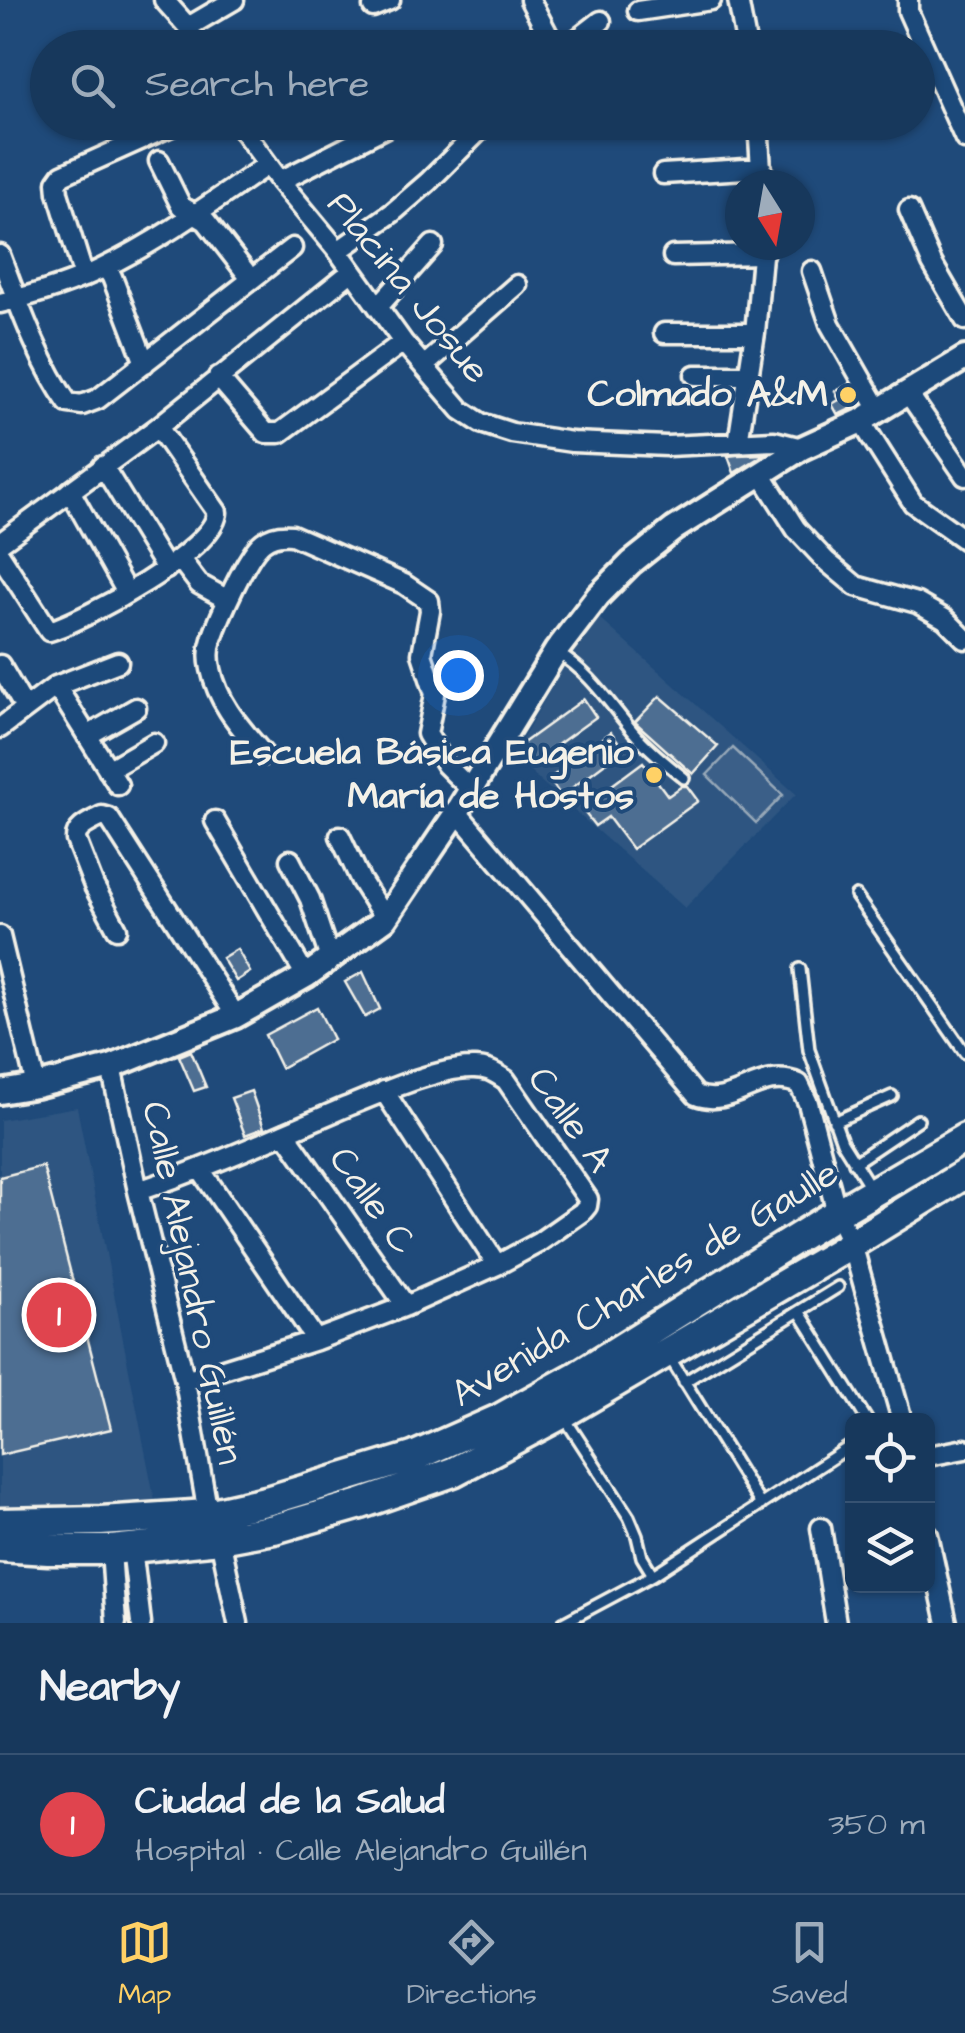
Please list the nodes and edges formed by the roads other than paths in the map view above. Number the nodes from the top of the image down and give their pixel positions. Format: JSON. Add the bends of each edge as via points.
{"nodes":[{"id":1,"x":164,"y":0,"type":"edge"},
{"id":2,"x":234,"y":0,"type":"edge"},
{"id":3,"x":530,"y":0,"type":"edge"},
{"id":4,"x":711,"y":0,"type":"edge"},
{"id":5,"x":738,"y":0,"type":"edge"},
{"id":6,"x":908,"y":0,"type":"edge"},
{"id":7,"x":638,"y":11,"type":"dead end"},
{"id":8,"x":600,"y":21,"type":"dead end"},
{"id":9,"x":188,"y":27,"type":"junction"},
{"id":10,"x":190,"y":30,"type":"edge"},
{"id":11,"x":546,"y":30,"type":"edge"},
{"id":12,"x":589,"y":30,"type":"edge"},
{"id":13,"x":744,"y":30,"type":"edge"},
{"id":14,"x":916,"y":30,"type":"edge"},
{"id":15,"x":935,"y":72,"type":"edge"},
{"id":16,"x":965,"y":139,"type":"edge"},
{"id":17,"x":140,"y":140,"type":"edge"},
{"id":18,"x":250,"y":140,"type":"edge"},
{"id":19,"x":361,"y":140,"type":"edge"},
{"id":20,"x":470,"y":140,"type":"edge"},
{"id":21,"x":759,"y":140,"type":"edge"},
{"id":22,"x":159,"y":162,"type":"dead end"},
{"id":23,"x":267,"y":165,"type":"junction"},
{"id":24,"x":762,"y":170,"type":"edge"},
{"id":25,"x":663,"y":174,"type":"dead end"},
{"id":26,"x":725,"y":175,"type":"edge"},
{"id":27,"x":280,"y":181,"type":"junction"},
{"id":28,"x":908,"y":210,"type":"dead end"},
{"id":29,"x":194,"y":215,"type":"junction"},
{"id":30,"x":433,"y":245,"type":"dead end"},
{"id":31,"x":292,"y":248,"type":"dead end"},
{"id":32,"x":338,"y":251,"type":"junction"},
{"id":33,"x":725,"y":253,"type":"edge"},
{"id":34,"x":0,"y":255,"type":"edge"},
{"id":35,"x":674,"y":256,"type":"dead end"},
{"id":36,"x":762,"y":260,"type":"edge"},
{"id":37,"x":106,"y":267,"type":"junction"},
{"id":38,"x":812,"y":271,"type":"dead end"},
{"id":39,"x":351,"y":272,"type":"junction"},
{"id":40,"x":84,"y":277,"type":"junction"},
{"id":41,"x":251,"y":280,"type":"junction"},
{"id":42,"x":518,"y":284,"type":"dead end"},
{"id":43,"x":9,"y":301,"type":"edge"},
{"id":44,"x":378,"y":307,"type":"junction"},
{"id":45,"x":965,"y":320,"type":"edge"},
{"id":46,"x":664,"y":332,"type":"dead end"},
{"id":47,"x":755,"y":333,"type":"junction"},
{"id":48,"x":403,"y":342,"type":"junction"},
{"id":49,"x":965,"y":358,"type":"edge"},
{"id":50,"x":144,"y":363,"type":"junction"},
{"id":51,"x":424,"y":366,"type":"junction"},
{"id":52,"x":695,"y":375,"type":"dead end"},
{"id":53,"x":748,"y":376,"type":"junction"},
{"id":54,"x":218,"y":377,"type":"junction"},
{"id":55,"x":908,"y":393,"type":"junction"},
{"id":56,"x":870,"y":415,"type":"junction"},
{"id":57,"x":158,"y":427,"type":"junction"},
{"id":58,"x":738,"y":443,"type":"junction"},
{"id":59,"x":802,"y":448,"type":"junction"},
{"id":60,"x":103,"y":466,"type":"junction"},
{"id":61,"x":761,"y":474,"type":"junction"},
{"id":62,"x":965,"y":476,"type":"edge"},
{"id":63,"x":70,"y":490,"type":"junction"},
{"id":64,"x":965,"y":540,"type":"edge"},
{"id":65,"x":0,"y":543,"type":"edge"},
{"id":66,"x":0,"y":555,"type":"edge"},
{"id":67,"x":173,"y":564,"type":"junction"},
{"id":68,"x":127,"y":593,"type":"junction"},
{"id":69,"x":228,"y":600,"type":"junction"},
{"id":70,"x":965,"y":639,"type":"edge"},
{"id":71,"x":556,"y":651,"type":"junction"},
{"id":72,"x":118,"y":662,"type":"dead end"},
{"id":73,"x":0,"y":665,"type":"edge"},
{"id":74,"x":56,"y":686,"type":"junction"},
{"id":75,"x":25,"y":708,"type":"junction"},
{"id":76,"x":136,"y":708,"type":"dead end"},
{"id":77,"x":0,"y":728,"type":"edge"},
{"id":78,"x":87,"y":736,"type":"junction"},
{"id":79,"x":154,"y":743,"type":"dead end"},
{"id":80,"x":264,"y":755,"type":"dead end"},
{"id":81,"x":684,"y":778,"type":"dead end"},
{"id":82,"x":470,"y":789,"type":"junction"},
{"id":83,"x":457,"y":812,"type":"junction"},
{"id":84,"x":215,"y":821,"type":"dead end"},
{"id":85,"x":340,"y":836,"type":"dead end"},
{"id":86,"x":290,"y":860,"type":"dead end"},
{"id":87,"x":856,"y":896,"type":"dead end"},
{"id":88,"x":385,"y":919,"type":"junction"},
{"id":89,"x":117,"y":929,"type":"dead end"},
{"id":90,"x":0,"y":936,"type":"edge"},
{"id":91,"x":330,"y":959,"type":"junction"},
{"id":92,"x":800,"y":969,"type":"dead end"},
{"id":93,"x":306,"y":976,"type":"junction"},
{"id":94,"x":236,"y":1016,"type":"junction"},
{"id":95,"x":965,"y":1053,"type":"edge"},
{"id":96,"x":112,"y":1067,"type":"junction"},
{"id":97,"x":36,"y":1086,"type":"junction"},
{"id":98,"x":0,"y":1092,"type":"edge"},
{"id":99,"x":384,"y":1092,"type":"junction"},
{"id":100,"x":892,"y":1096,"type":"dead end"},
{"id":101,"x":918,"y":1120,"type":"dead end"},
{"id":102,"x":834,"y":1122,"type":"junction"},
{"id":103,"x":284,"y":1132,"type":"junction"},
{"id":104,"x":965,"y":1138,"type":"edge"},
{"id":105,"x":854,"y":1162,"type":"junction"},
{"id":106,"x":200,"y":1169,"type":"junction"},
{"id":107,"x":965,"y":1174,"type":"edge"},
{"id":108,"x":138,"y":1191,"type":"junction"},
{"id":109,"x":874,"y":1192,"type":"junction"},
{"id":110,"x":838,"y":1214,"type":"junction"},
{"id":111,"x":852,"y":1244,"type":"junction"},
{"id":112,"x":497,"y":1266,"type":"junction"},
{"id":113,"x":838,"y":1287,"type":"dead end"},
{"id":114,"x":406,"y":1306,"type":"junction"},
{"id":115,"x":799,"y":1311,"type":"junction"},
{"id":116,"x":316,"y":1340,"type":"junction"},
{"id":117,"x":667,"y":1353,"type":"junction"},
{"id":118,"x":185,"y":1381,"type":"junction"},
{"id":119,"x":684,"y":1382,"type":"junction"},
{"id":120,"x":862,"y":1413,"type":"edge"},
{"id":121,"x":897,"y":1413,"type":"edge"},
{"id":122,"x":562,"y":1414,"type":"junction"},
{"id":123,"x":965,"y":1448,"type":"edge"},
{"id":124,"x":845,"y":1450,"type":"edge"},
{"id":125,"x":935,"y":1454,"type":"edge"},
{"id":126,"x":760,"y":1505,"type":"junction"},
{"id":127,"x":0,"y":1522,"type":"edge"},
{"id":128,"x":214,"y":1526,"type":"junction"},
{"id":129,"x":821,"y":1528,"type":"dead end"},
{"id":130,"x":0,"y":1547,"type":"edge"},
{"id":131,"x":122,"y":1549,"type":"junction"},
{"id":132,"x":935,"y":1569,"type":"edge"},
{"id":133,"x":653,"y":1575,"type":"junction"},
{"id":134,"x":116,"y":1623,"type":"edge"},
{"id":135,"x":141,"y":1623,"type":"edge"},
{"id":136,"x":238,"y":1623,"type":"edge"},
{"id":137,"x":562,"y":1623,"type":"edge"},
{"id":138,"x":836,"y":1623,"type":"edge"},
{"id":139,"x":946,"y":1623,"type":"edge"}],
"edges":[{"from":1,"to":9,"type":"street"},
{"from":2,"to":9,"type":"street"},
{"from":3,"to":11,"type":"street"},
{"from":4,"to":7,"type":"street"},
{"from":5,"to":13,"type":"street"},
{"from":6,"to":14,"type":"street"},
{"from":8,"to":12,"type":"street"},
{"from":9,"to":10,"type":"street"},
{"from":15,"to":16,"type":"street"},
{"from":17,"to":40,"type":"street","via":[[57,182]]},
{"from":18,"to":23,"type":"street","name":"Placina Josue"},
{"from":19,"to":27,"type":"street"},
{"from":20,"to":32,"type":"street","via":[[392,213]]},
{"from":21,"to":24,"type":"street"},
{"from":22,"to":29,"type":"street","via":[[181,206]]},
{"from":23,"to":27,"type":"street","name":"Placina Josue"},
{"from":23,"to":29,"type":"street"},
{"from":25,"to":26,"type":"street"},
{"from":27,"to":32,"type":"street","name":"Placina Josue"},
{"from":28,"to":45,"type":"street"},
{"from":29,"to":37,"type":"street"},
{"from":29,"to":41,"type":"street"},
{"from":30,"to":44,"type":"street"},
{"from":31,"to":41,"type":"street"},
{"from":32,"to":39,"type":"street","name":"Placina Josue"},
{"from":33,"to":35,"type":"street"},
{"from":34,"to":43,"type":"street"},
{"from":36,"to":47,"type":"street"},
{"from":37,"to":40,"type":"street"},
{"from":37,"to":50,"type":"street"},
{"from":38,"to":56,"type":"street"},
{"from":39,"to":44,"type":"street","name":"Placina Josue"},
{"from":39,"to":54,"type":"street"},
{"from":40,"to":43,"type":"street"},
{"from":41,"to":50,"type":"street"},
{"from":42,"to":51,"type":"street"},
{"from":43,"to":50,"type":"street","via":[[68,403],[98,400]]},
{"from":44,"to":48,"type":"street","name":"Placina Josue"},
{"from":46,"to":47,"type":"street"},
{"from":47,"to":53,"type":"street"},
{"from":48,"to":51,"type":"street","name":"Placina Josue"},
{"from":48,"to":54,"type":"street","via":[[273,434]]},
{"from":49,"to":55,"type":"street"},
{"from":51,"to":58,"type":"street","name":"Placina Josue","via":[[461,410],[512,433],[572,442]]},
{"from":52,"to":53,"type":"street"},
{"from":53,"to":58,"type":"street"},
{"from":54,"to":57,"type":"street"},
{"from":55,"to":56,"type":"street"},
{"from":55,"to":62,"type":"street"},
{"from":56,"to":59,"type":"street"},
{"from":56,"to":64,"type":"street","via":[[913,503]]},
{"from":57,"to":60,"type":"street"},
{"from":57,"to":67,"type":"street","via":[[217,512],[216,523]]},
{"from":58,"to":59,"type":"street","name":"Placina Josue"},
{"from":59,"to":61,"type":"street"},
{"from":60,"to":63,"type":"street"},
{"from":60,"to":67,"type":"street"},
{"from":61,"to":70,"type":"street","via":[[796,529],[856,586],[917,603]]},
{"from":61,"to":71,"type":"street","via":[[632,562]]},
{"from":63,"to":65,"type":"street"},
{"from":63,"to":68,"type":"street"},
{"from":66,"to":68,"type":"street","via":[[49,632]]},
{"from":67,"to":68,"type":"street"},
{"from":67,"to":69,"type":"street"},
{"from":69,"to":80,"type":"street","via":[[211,642],[215,687]]},
{"from":69,"to":82,"type":"street","via":[[258,546],[280,534],[426,598],[422,654],[435,694],[426,734]]},
{"from":71,"to":81,"type":"lane","via":[[578,665],[649,750]]},
{"from":71,"to":82,"type":"street"},
{"from":72,"to":74,"type":"street"},
{"from":73,"to":75,"type":"street"},
{"from":74,"to":75,"type":"street"},
{"from":74,"to":78,"type":"street"},
{"from":75,"to":77,"type":"street"},
{"from":76,"to":78,"type":"street"},
{"from":78,"to":79,"type":"street","via":[[113,777]]},
{"from":82,"to":83,"type":"street"},
{"from":83,"to":88,"type":"street"},
{"from":83,"to":110,"type":"street","via":[[696,1095],[719,1099],[770,1079],[799,1084]]},
{"from":84,"to":93,"type":"street"},
{"from":85,"to":88,"type":"street"},
{"from":86,"to":91,"type":"street"},
{"from":87,"to":95,"type":"lane"},
{"from":88,"to":91,"type":"street"},
{"from":89,"to":94,"type":"street","via":[[76,840],[79,829],[106,815]]},
{"from":90,"to":97,"type":"street"},
{"from":91,"to":93,"type":"street"},
{"from":92,"to":102,"type":"lane","via":[[809,1050]]},
{"from":93,"to":94,"type":"street"},
{"from":94,"to":96,"type":"street"},
{"from":96,"to":97,"type":"street"},
{"from":96,"to":108,"type":"street","name":"Calle Alejandro Guillén"},
{"from":97,"to":98,"type":"street"},
{"from":99,"to":103,"type":"street","name":"Calle A"},
{"from":99,"to":112,"type":"street"},
{"from":99,"to":112,"type":"street","name":"Calle A","via":[[460,1068],[490,1070],[506,1080],[588,1199],[582,1212]]},
{"from":100,"to":102,"type":"lane"},
{"from":101,"to":105,"type":"lane"},
{"from":102,"to":105,"type":"lane"},
{"from":103,"to":106,"type":"street","name":"Calle A"},
{"from":103,"to":114,"type":"street","name":"Calle C"},
{"from":104,"to":109,"type":"main road","name":"Avenida Charles de Gaulle"},
{"from":105,"to":109,"type":"lane"},
{"from":106,"to":108,"type":"street","name":"Calle A"},
{"from":106,"to":116,"type":"street"},
{"from":107,"to":111,"type":"main road","name":"Avenida Charles de Gaulle"},
{"from":108,"to":118,"type":"street","name":"Calle Alejandro Guillén"},
{"from":109,"to":110,"type":"main road","name":"Avenida Charles de Gaulle"},
{"from":110,"to":111,"type":"street"},
{"from":110,"to":128,"type":"main road","name":"Avenida Charles de Gaulle","via":[[498,1420]]},
{"from":111,"to":117,"type":"main road","name":"Avenida Charles de Gaulle"},
{"from":111,"to":121,"type":"street"},
{"from":112,"to":114,"type":"street","name":"Calle A"},
{"from":113,"to":115,"type":"lane"},
{"from":114,"to":116,"type":"street","name":"Calle A"},
{"from":115,"to":119,"type":"lane"},
{"from":115,"to":120,"type":"lane"},
{"from":116,"to":118,"type":"street","name":"Calle A"},
{"from":117,"to":119,"type":"lane"},
{"from":117,"to":122,"type":"main road","name":"Avenida Charles de Gaulle"},
{"from":118,"to":128,"type":"street","name":"Calle Alejandro Guillén"},
{"from":119,"to":126,"type":"lane"},
{"from":122,"to":128,"type":"main road","name":"Avenida Charles de Gaulle","via":[[453,1472],[361,1504],[274,1529]]},
{"from":122,"to":133,"type":"lane","via":[[629,1517]]},
{"from":123,"to":125,"type":"street"},
{"from":124,"to":126,"type":"lane"},
{"from":126,"to":133,"type":"lane"},
{"from":127,"to":128,"type":"main road","name":"Avenida Charles de Gaulle"},
{"from":128,"to":131,"type":"main road","name":"Avenida Charles de Gaulle"},
{"from":128,"to":136,"type":"street","name":"Calle Alejandro Guillén"},
{"from":129,"to":138,"type":"street"},
{"from":130,"to":131,"type":"main road","name":"Avenida Charles de Gaulle"},
{"from":131,"to":134,"type":"street"},
{"from":131,"to":135,"type":"street"},
{"from":132,"to":139,"type":"street"},
{"from":133,"to":137,"type":"lane"}]}
